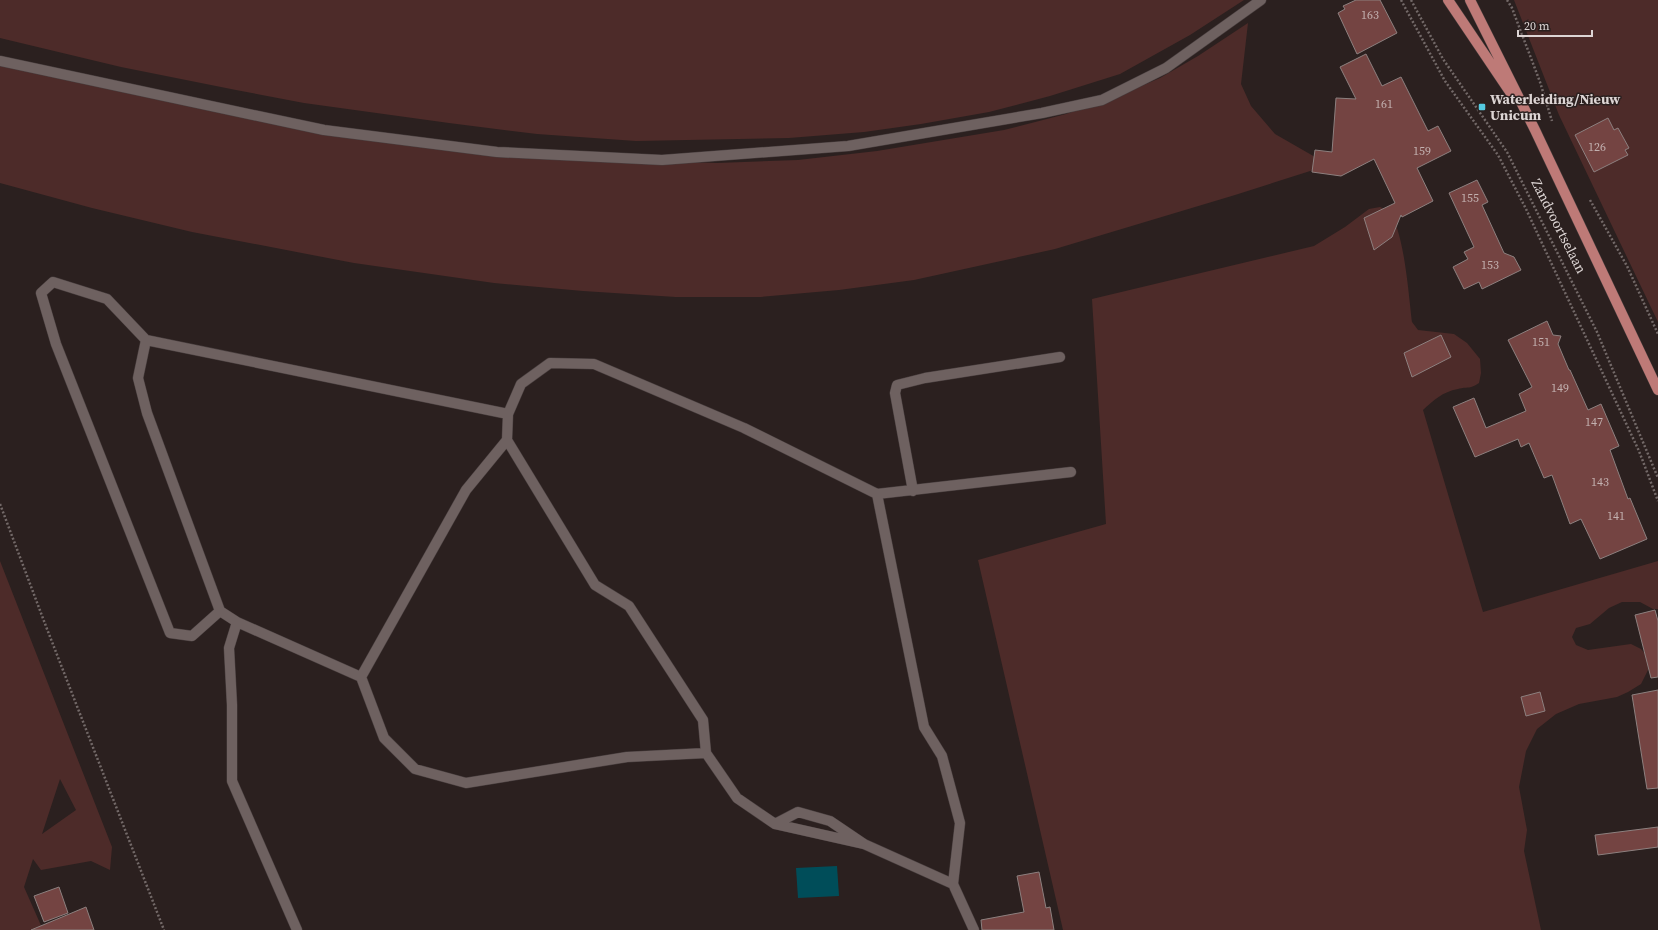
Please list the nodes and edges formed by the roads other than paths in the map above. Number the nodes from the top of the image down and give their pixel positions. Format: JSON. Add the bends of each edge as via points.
{"nodes":[{"id":1,"x":1261,"y":0,"type":"edge"},
{"id":2,"x":1448,"y":0,"type":"edge"},
{"id":3,"x":1470,"y":0,"type":"edge"},
{"id":4,"x":0,"y":61,"type":"edge"},
{"id":5,"x":1535,"y":130,"type":"junction"},
{"id":6,"x":146,"y":340,"type":"junction"},
{"id":7,"x":1060,"y":357,"type":"dead end"},
{"id":8,"x":1658,"y":390,"type":"edge"},
{"id":9,"x":508,"y":414,"type":"junction"},
{"id":10,"x":507,"y":440,"type":"junction"},
{"id":11,"x":1071,"y":472,"type":"dead end"},
{"id":12,"x":913,"y":491,"type":"junction"},
{"id":13,"x":877,"y":494,"type":"junction"},
{"id":14,"x":220,"y":611,"type":"junction"},
{"id":15,"x":237,"y":622,"type":"junction"},
{"id":16,"x":361,"y":677,"type":"junction"},
{"id":17,"x":706,"y":753,"type":"junction"},
{"id":18,"x":775,"y":824,"type":"junction"},
{"id":19,"x":864,"y":844,"type":"junction"},
{"id":20,"x":953,"y":884,"type":"junction"},
{"id":21,"x":297,"y":930,"type":"edge"},
{"id":22,"x":974,"y":930,"type":"edge"}],
"edges":[{"from":1,"to":4,"type":"lane","via":[[1166,68],[1102,100],[1042,113],[848,146],[662,160],[497,152],[324,130]]},
{"from":2,"to":5,"type":"main road","name":"Zandvoortselaan"},
{"from":3,"to":5,"type":"main road","name":"Zandvoortselaan"},
{"from":5,"to":8,"type":"main road","name":"Zandvoortselaan"},
{"from":6,"to":9,"type":"lane"},
{"from":6,"to":14,"type":"lane","via":[[138,378],[147,413]]},
{"from":6,"to":14,"type":"lane","via":[[107,299],[52,282],[41,293],[56,344],[170,633],[192,636]]},
{"from":7,"to":12,"type":"lane","via":[[925,378],[897,385],[895,393]]},
{"from":9,"to":10,"type":"lane"},
{"from":9,"to":13,"type":"lane","via":[[521,384],[550,363],[594,364],[744,428]]},
{"from":10,"to":16,"type":"lane","via":[[466,490]]},
{"from":10,"to":17,"type":"lane","via":[[595,585],[629,606],[702,720]]},
{"from":11,"to":12,"type":"lane"},
{"from":12,"to":13,"type":"lane"},
{"from":13,"to":20,"type":"lane","via":[[924,727],[942,756],[960,823]]},
{"from":14,"to":15,"type":"lane"},
{"from":15,"to":16,"type":"lane"},
{"from":15,"to":21,"type":"lane","via":[[229,648],[232,781]]},
{"from":16,"to":17,"type":"lane","via":[[384,738],[416,768],[466,783],[627,757]]},
{"from":17,"to":18,"type":"lane","via":[[737,798]]},
{"from":18,"to":19,"type":"lane"},
{"from":18,"to":19,"type":"lane","via":[[798,812],[830,821]]},
{"from":19,"to":20,"type":"lane"},
{"from":20,"to":22,"type":"lane"}]}
